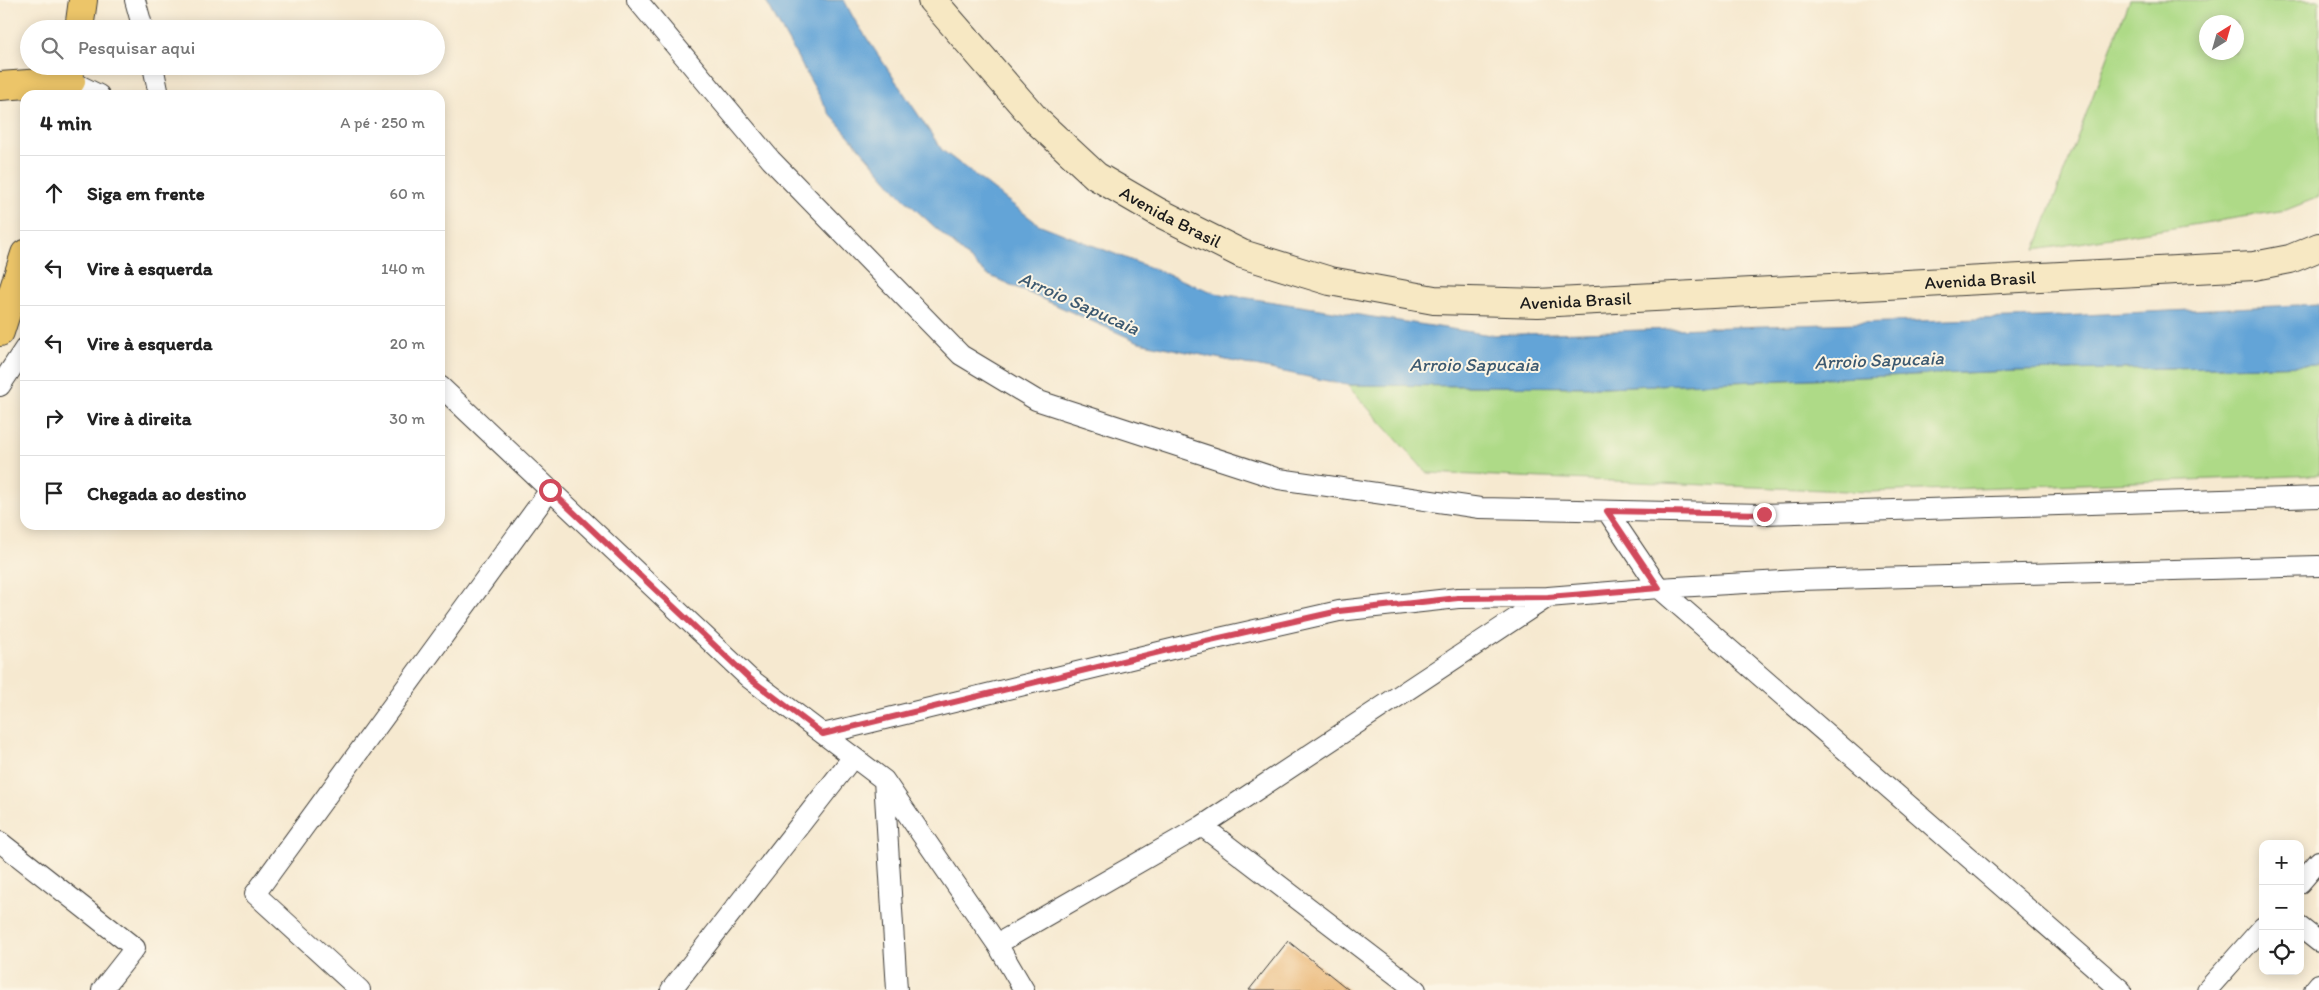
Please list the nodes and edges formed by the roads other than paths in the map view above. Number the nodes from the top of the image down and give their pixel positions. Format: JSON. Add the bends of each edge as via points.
{"nodes":[{"id":1,"x":83,"y":0,"type":"edge"},
{"id":2,"x":134,"y":0,"type":"edge"},
{"id":3,"x":637,"y":0,"type":"edge"},
{"id":4,"x":932,"y":0,"type":"edge"},
{"id":5,"x":80,"y":20,"type":"edge"},
{"id":6,"x":140,"y":20,"type":"edge"},
{"id":7,"x":155,"y":75,"type":"edge"},
{"id":8,"x":70,"y":81,"type":"edge"},
{"id":9,"x":0,"y":86,"type":"edge"},
{"id":10,"x":89,"y":90,"type":"edge"},
{"id":11,"x":159,"y":90,"type":"edge"},
{"id":12,"x":2319,"y":247,"type":"edge"},
{"id":13,"x":20,"y":270,"type":"edge"},
{"id":14,"x":0,"y":332,"type":"edge"},
{"id":15,"x":20,"y":356,"type":"edge"},
{"id":16,"x":0,"y":386,"type":"edge"},
{"id":17,"x":445,"y":391,"type":"edge"},
{"id":18,"x":550,"y":490,"type":"junction"},
{"id":19,"x":2319,"y":497,"type":"edge"},
{"id":20,"x":1607,"y":511,"type":"junction"},
{"id":21,"x":2319,"y":566,"type":"edge"},
{"id":22,"x":1659,"y":588,"type":"junction"},
{"id":23,"x":1548,"y":597,"type":"junction"},
{"id":24,"x":823,"y":734,"type":"junction"},
{"id":25,"x":853,"y":757,"type":"junction"},
{"id":26,"x":884,"y":780,"type":"junction"},
{"id":27,"x":1202,"y":826,"type":"junction"},
{"id":28,"x":0,"y":842,"type":"edge"},
{"id":29,"x":2319,"y":861,"type":"edge"},
{"id":30,"x":2304,"y":878,"type":"edge"},
{"id":31,"x":2260,"y":930,"type":"edge"},
{"id":32,"x":2304,"y":930,"type":"edge"},
{"id":33,"x":2319,"y":942,"type":"edge"},
{"id":34,"x":997,"y":944,"type":"junction"},
{"id":35,"x":2319,"y":984,"type":"edge"},
{"id":36,"x":102,"y":990,"type":"edge"},
{"id":37,"x":360,"y":990,"type":"edge"},
{"id":38,"x":671,"y":990,"type":"edge"},
{"id":39,"x":897,"y":990,"type":"edge"},
{"id":40,"x":1024,"y":990,"type":"edge"},
{"id":41,"x":1416,"y":990,"type":"edge"},
{"id":42,"x":2121,"y":990,"type":"edge"},
{"id":43,"x":2207,"y":990,"type":"edge"},
{"id":44,"x":2314,"y":990,"type":"edge"}],
"edges":[{"from":1,"to":5,"type":"main road"},
{"from":2,"to":6,"type":"lane"},
{"from":3,"to":20,"type":"lane","via":[[771,160],[960,356],[1036,400],[1279,479],[1480,508]]},
{"from":4,"to":12,"type":"main road","name":"Avenida Brasil","via":[[1038,122],[1096,176],[1158,212],[1242,254],[1330,282],[1434,300],[1538,303],[2254,266],[2290,259]]},
{"from":7,"to":11,"type":"lane"},
{"from":8,"to":9,"type":"main road"},
{"from":8,"to":10,"type":"lane"},
{"from":13,"to":14,"type":"main road"},
{"from":15,"to":16,"type":"lane"},
{"from":17,"to":18,"type":"lane"},
{"from":18,"to":24,"type":"lane","via":[[749,678]]},
{"from":18,"to":37,"type":"lane","via":[[255,894]]},
{"from":19,"to":20,"type":"lane","via":[[1764,514]]},
{"from":20,"to":22,"type":"lane"},
{"from":21,"to":22,"type":"lane","via":[[1810,580]]},
{"from":22,"to":23,"type":"lane"},
{"from":22,"to":42,"type":"lane"},
{"from":23,"to":24,"type":"lane","via":[[1458,598],[1339,611]]},
{"from":23,"to":27,"type":"lane"},
{"from":24,"to":25,"type":"lane"},
{"from":25,"to":26,"type":"lane"},
{"from":25,"to":38,"type":"lane"},
{"from":26,"to":34,"type":"lane"},
{"from":26,"to":39,"type":"lane"},
{"from":27,"to":34,"type":"lane"},
{"from":27,"to":41,"type":"lane"},
{"from":28,"to":36,"type":"lane","via":[[135,948]]},
{"from":29,"to":30,"type":"lane"},
{"from":31,"to":43,"type":"lane"},
{"from":32,"to":33,"type":"lane"},
{"from":34,"to":40,"type":"lane"},
{"from":35,"to":44,"type":"lane"}]}
